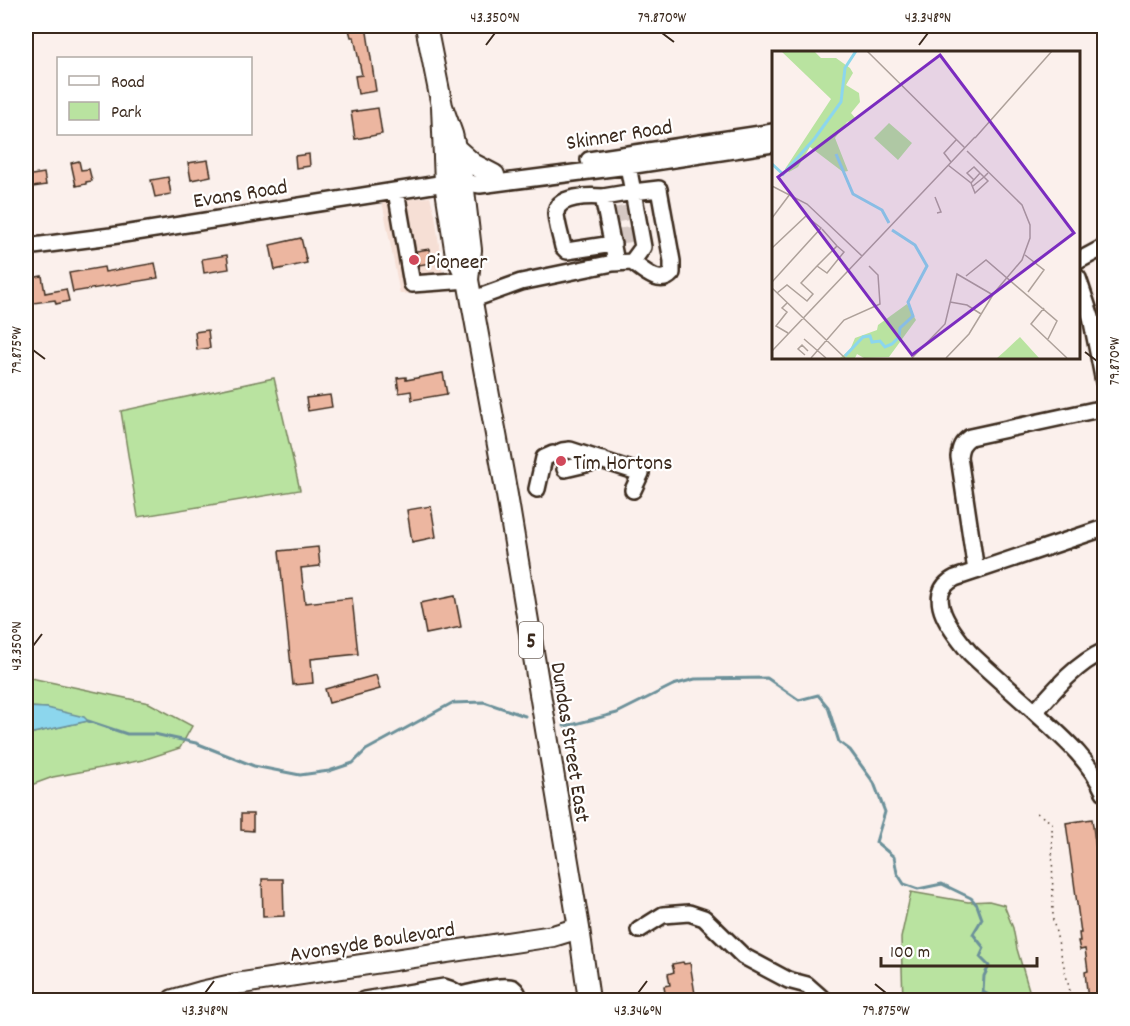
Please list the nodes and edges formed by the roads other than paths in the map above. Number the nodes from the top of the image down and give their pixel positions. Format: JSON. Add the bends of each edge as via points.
{"nodes":[{"id":1,"x":426,"y":26,"type":"edge"},
{"id":2,"x":442,"y":106,"type":"junction"},
{"id":3,"x":772,"y":132,"type":"edge"},
{"id":4,"x":772,"y":144,"type":"edge"},
{"id":5,"x":455,"y":148,"type":"junction"},
{"id":6,"x":628,"y":165,"type":"junction"},
{"id":7,"x":494,"y":175,"type":"junction"},
{"id":8,"x":460,"y":183,"type":"junction"},
{"id":9,"x":396,"y":191,"type":"junction"},
{"id":10,"x":633,"y":192,"type":"junction"},
{"id":11,"x":603,"y":197,"type":"junction"},
{"id":12,"x":614,"y":239,"type":"junction"},
{"id":13,"x":26,"y":247,"type":"edge"},
{"id":14,"x":1104,"y":247,"type":"edge"},
{"id":15,"x":1079,"y":260,"type":"edge"},
{"id":16,"x":616,"y":262,"type":"junction"},
{"id":17,"x":633,"y":262,"type":"junction"},
{"id":18,"x":468,"y":280,"type":"junction"},
{"id":19,"x":1079,"y":284,"type":"edge"},
{"id":20,"x":471,"y":300,"type":"junction"},
{"id":21,"x":1104,"y":382,"type":"edge"},
{"id":22,"x":1104,"y":408,"type":"edge"},
{"id":23,"x":603,"y":460,"type":"junction"},
{"id":24,"x":633,"y":490,"type":"dead end"},
{"id":25,"x":1104,"y":528,"type":"edge"},
{"id":26,"x":976,"y":571,"type":"junction"},
{"id":27,"x":1104,"y":651,"type":"edge"},
{"id":28,"x":1035,"y":712,"type":"junction"},
{"id":29,"x":1104,"y":792,"type":"edge"},
{"id":30,"x":579,"y":928,"type":"junction"},
{"id":31,"x":639,"y":930,"type":"dead end"},
{"id":32,"x":461,"y":998,"type":"edge"},
{"id":33,"x":173,"y":1000,"type":"edge"},
{"id":34,"x":364,"y":1000,"type":"edge"},
{"id":35,"x":520,"y":1000,"type":"edge"},
{"id":36,"x":589,"y":1000,"type":"edge"},
{"id":37,"x":824,"y":1000,"type":"edge"}],
"edges":[{"from":1,"to":2,"type":"main road","name":"Dundas Street East","number":"5"},
{"from":2,"to":5,"type":"main road","name":"Dundas Street East","number":"5"},
{"from":2,"to":8,"type":"main road","name":"Dundas Street East"},
{"from":3,"to":7,"type":"street","name":"Skinner Road"},
{"from":4,"to":6,"type":"street","name":"Skinner Road"},
{"from":5,"to":7,"type":"main road","via":[[473,165]]},
{"from":5,"to":8,"type":"main road","name":"Dundas Street East","number":"5"},
{"from":6,"to":8,"type":"street","name":"Skinner Road","via":[[480,185]]},
{"from":6,"to":10,"type":"street"},
{"from":7,"to":8,"type":"street","name":"Skinner Road"},
{"from":8,"to":9,"type":"street","name":"Evans Road"},
{"from":8,"to":18,"type":"main road","name":"Dundas Street East","number":"5","via":[[471,250]]},
{"from":9,"to":13,"type":"street","name":"Evans Road"},
{"from":9,"to":18,"type":"street","via":[[412,284]]},
{"from":10,"to":11,"type":"street"},
{"from":10,"to":17,"type":"street","via":[[643,248]]},
{"from":10,"to":17,"type":"street","via":[[659,189],[672,273],[660,279]]},
{"from":11,"to":12,"type":"street","via":[[612,216]]},
{"from":11,"to":12,"type":"street","via":[[588,196],[560,203],[556,211],[563,247],[567,251]]},
{"from":12,"to":16,"type":"street"},
{"from":14,"to":15,"type":"street"},
{"from":16,"to":17,"type":"street"},
{"from":16,"to":20,"type":"street","via":[[521,282]]},
{"from":18,"to":20,"type":"main road","name":"Dundas Street East","number":"5"},
{"from":19,"to":21,"type":"street","via":[[1091,317]]},
{"from":20,"to":30,"type":"main road","name":"Dundas Street East","number":"5"},
{"from":22,"to":26,"type":"street","via":[[964,441],[959,457]]},
{"from":23,"to":23,"type":"street","via":[[561,471],[539,483],[544,458],[570,450]]},
{"from":23,"to":24,"type":"street","via":[[641,473]]},
{"from":25,"to":26,"type":"street"},
{"from":26,"to":28,"type":"street","via":[[955,578],[940,591],[945,618],[970,653]]},
{"from":27,"to":28,"type":"street","via":[[1059,684]]},
{"from":28,"to":29,"type":"street","via":[[1086,762]]},
{"from":30,"to":33,"type":"main road","name":"Avonsyde Boulevard","via":[[553,936],[236,984]]},
{"from":30,"to":36,"type":"main road","name":"Dundas Street East","number":"5"},
{"from":31,"to":37,"type":"street","via":[[663,915],[689,913],[704,918],[743,956],[788,980],[807,985]]},
{"from":32,"to":34,"type":"street","via":[[444,987]]},
{"from":32,"to":35,"type":"street","via":[[505,987],[513,988]]}]}
